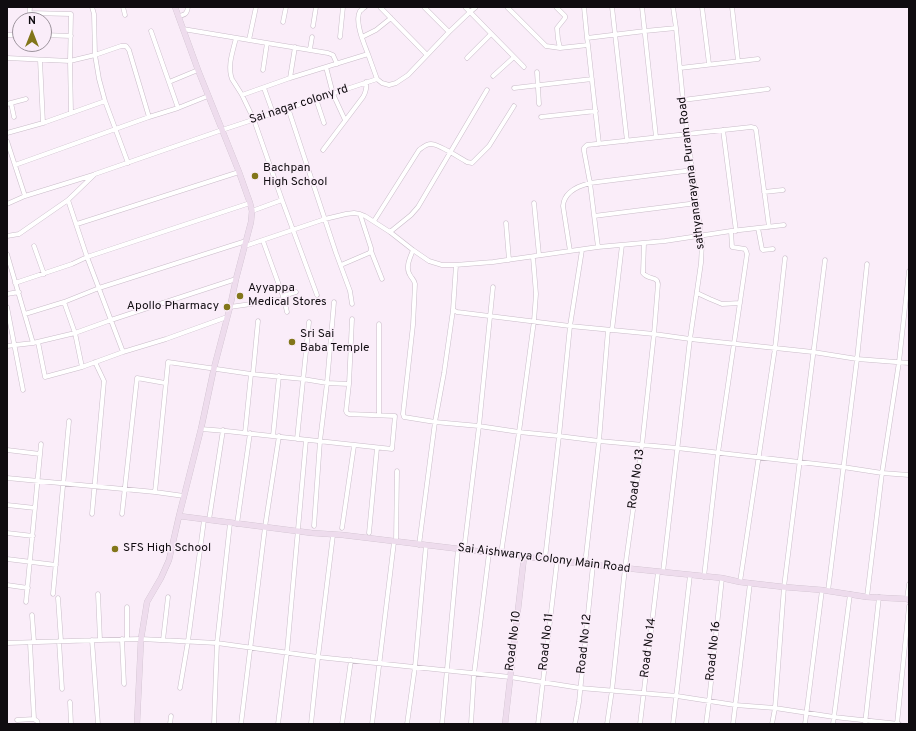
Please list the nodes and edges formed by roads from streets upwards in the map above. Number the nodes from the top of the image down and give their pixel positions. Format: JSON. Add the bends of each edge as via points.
{"nodes":[{"id":1,"x":92,"y":7,"type":"edge"},
{"id":2,"x":123,"y":7,"type":"edge"},
{"id":3,"x":175,"y":7,"type":"edge"},
{"id":4,"x":188,"y":7,"type":"edge"},
{"id":5,"x":256,"y":7,"type":"edge"},
{"id":6,"x":286,"y":7,"type":"edge"},
{"id":7,"x":316,"y":7,"type":"edge"},
{"id":8,"x":343,"y":7,"type":"edge"},
{"id":9,"x":365,"y":7,"type":"edge"},
{"id":10,"x":380,"y":7,"type":"edge"},
{"id":11,"x":424,"y":7,"type":"edge"},
{"id":12,"x":465,"y":7,"type":"edge"},
{"id":13,"x":476,"y":7,"type":"edge"},
{"id":14,"x":507,"y":7,"type":"edge"},
{"id":15,"x":556,"y":7,"type":"edge"},
{"id":16,"x":584,"y":7,"type":"edge"},
{"id":17,"x":612,"y":7,"type":"edge"},
{"id":18,"x":642,"y":7,"type":"edge"},
{"id":19,"x":673,"y":7,"type":"edge"},
{"id":20,"x":702,"y":7,"type":"edge"},
{"id":21,"x":732,"y":7,"type":"edge"},
{"id":22,"x":470,"y":12,"type":"junction"},
{"id":23,"x":52,"y":14,"type":"edge"},
{"id":24,"x":125,"y":15,"type":"dead end"},
{"id":25,"x":178,"y":16,"type":"junction"},
{"id":26,"x":391,"y":18,"type":"junction"},
{"id":27,"x":283,"y":22,"type":"dead end"},
{"id":28,"x":313,"y":26,"type":"dead end"},
{"id":29,"x":676,"y":28,"type":"junction"},
{"id":30,"x":183,"y":29,"type":"junction"},
{"id":31,"x":151,"y":31,"type":"dead end"},
{"id":32,"x":645,"y":31,"type":"junction"},
{"id":33,"x":449,"y":32,"type":"junction"},
{"id":34,"x":491,"y":34,"type":"junction"},
{"id":35,"x":52,"y":35,"type":"edge"},
{"id":36,"x":616,"y":35,"type":"junction"},
{"id":37,"x":71,"y":36,"type":"junction"},
{"id":38,"x":340,"y":37,"type":"dead end"},
{"id":39,"x":362,"y":37,"type":"junction"},
{"id":40,"x":236,"y":38,"type":"junction"},
{"id":41,"x":312,"y":38,"type":"dead end"},
{"id":42,"x":588,"y":38,"type":"junction"},
{"id":43,"x":250,"y":40,"type":"junction"},
{"id":44,"x":267,"y":43,"type":"junction"},
{"id":45,"x":588,"y":45,"type":"junction"},
{"id":46,"x":295,"y":47,"type":"junction"},
{"id":47,"x":560,"y":48,"type":"junction"},
{"id":48,"x":310,"y":49,"type":"junction"},
{"id":49,"x":368,"y":54,"type":"junction"},
{"id":50,"x":95,"y":55,"type":"junction"},
{"id":51,"x":428,"y":55,"type":"junction"},
{"id":52,"x":514,"y":57,"type":"junction"},
{"id":53,"x":7,"y":58,"type":"edge"},
{"id":54,"x":467,"y":58,"type":"dead end"},
{"id":55,"x":758,"y":59,"type":"dead end"},
{"id":56,"x":40,"y":60,"type":"junction"},
{"id":57,"x":70,"y":61,"type":"junction"},
{"id":58,"x":738,"y":61,"type":"junction"},
{"id":59,"x":336,"y":64,"type":"junction"},
{"id":60,"x":709,"y":64,"type":"junction"},
{"id":61,"x":326,"y":67,"type":"junction"},
{"id":62,"x":524,"y":67,"type":"dead end"},
{"id":63,"x":680,"y":68,"type":"junction"},
{"id":64,"x":198,"y":70,"type":"junction"},
{"id":65,"x":263,"y":70,"type":"dead end"},
{"id":66,"x":537,"y":72,"type":"dead end"},
{"id":67,"x":493,"y":76,"type":"dead end"},
{"id":68,"x":290,"y":78,"type":"junction"},
{"id":69,"x":377,"y":79,"type":"junction"},
{"id":70,"x":592,"y":79,"type":"junction"},
{"id":71,"x":169,"y":82,"type":"junction"},
{"id":72,"x":366,"y":82,"type":"junction"},
{"id":73,"x":538,"y":85,"type":"junction"},
{"id":74,"x":264,"y":88,"type":"junction"},
{"id":75,"x":514,"y":88,"type":"dead end"},
{"id":76,"x":768,"y":89,"type":"dead end"},
{"id":77,"x":487,"y":90,"type":"dead end"},
{"id":78,"x":333,"y":94,"type":"junction"},
{"id":79,"x":242,"y":95,"type":"junction"},
{"id":80,"x":208,"y":96,"type":"junction"},
{"id":81,"x":26,"y":99,"type":"dead end"},
{"id":82,"x":316,"y":99,"type":"junction"},
{"id":83,"x":683,"y":100,"type":"junction"},
{"id":84,"x":105,"y":101,"type":"junction"},
{"id":85,"x":9,"y":104,"type":"edge"},
{"id":86,"x":539,"y":104,"type":"dead end"},
{"id":87,"x":514,"y":106,"type":"dead end"},
{"id":88,"x":178,"y":108,"type":"junction"},
{"id":89,"x":288,"y":108,"type":"junction"},
{"id":90,"x":596,"y":111,"type":"junction"},
{"id":91,"x":71,"y":113,"type":"junction"},
{"id":92,"x":273,"y":113,"type":"junction"},
{"id":93,"x":14,"y":117,"type":"dead end"},
{"id":94,"x":149,"y":117,"type":"junction"},
{"id":95,"x":542,"y":118,"type":"dead end"},
{"id":96,"x":254,"y":120,"type":"junction"},
{"id":97,"x":345,"y":120,"type":"junction"},
{"id":98,"x":43,"y":123,"type":"junction"},
{"id":99,"x":324,"y":123,"type":"dead end"},
{"id":100,"x":116,"y":129,"type":"junction"},
{"id":101,"x":222,"y":130,"type":"junction"},
{"id":102,"x":723,"y":130,"type":"junction"},
{"id":103,"x":7,"y":133,"type":"edge"},
{"id":104,"x":688,"y":134,"type":"junction"},
{"id":105,"x":656,"y":137,"type":"junction"},
{"id":106,"x":7,"y":141,"type":"edge"},
{"id":107,"x":627,"y":141,"type":"junction"},
{"id":108,"x":599,"y":144,"type":"junction"},
{"id":109,"x":323,"y":150,"type":"dead end"},
{"id":110,"x":450,"y":153,"type":"junction"},
{"id":111,"x":128,"y":163,"type":"junction"},
{"id":112,"x":15,"y":165,"type":"junction"},
{"id":113,"x":693,"y":170,"type":"junction"},
{"id":114,"x":239,"y":172,"type":"junction"},
{"id":115,"x":95,"y":174,"type":"junction"},
{"id":116,"x":590,"y":183,"type":"junction"},
{"id":117,"x":783,"y":190,"type":"dead end"},
{"id":118,"x":764,"y":192,"type":"junction"},
{"id":119,"x":25,"y":196,"type":"junction"},
{"id":120,"x":68,"y":200,"type":"junction"},
{"id":121,"x":282,"y":200,"type":"junction"},
{"id":122,"x":250,"y":202,"type":"junction"},
{"id":123,"x":534,"y":203,"type":"dead end"},
{"id":124,"x":697,"y":203,"type":"junction"},
{"id":125,"x":7,"y":204,"type":"edge"},
{"id":126,"x":252,"y":211,"type":"junction"},
{"id":127,"x":360,"y":214,"type":"junction"},
{"id":128,"x":594,"y":216,"type":"junction"},
{"id":129,"x":325,"y":219,"type":"junction"},
{"id":130,"x":374,"y":221,"type":"junction"},
{"id":131,"x":506,"y":223,"type":"dead end"},
{"id":132,"x":77,"y":224,"type":"junction"},
{"id":133,"x":784,"y":225,"type":"dead end"},
{"id":134,"x":768,"y":227,"type":"junction"},
{"id":135,"x":758,"y":228,"type":"junction"},
{"id":136,"x":293,"y":230,"type":"junction"},
{"id":137,"x":731,"y":231,"type":"junction"},
{"id":138,"x":736,"y":231,"type":"junction"},
{"id":139,"x":390,"y":232,"type":"junction"},
{"id":140,"x":701,"y":235,"type":"junction"},
{"id":141,"x":7,"y":236,"type":"edge"},
{"id":142,"x":262,"y":241,"type":"junction"},
{"id":143,"x":644,"y":242,"type":"junction"},
{"id":144,"x":246,"y":243,"type":"junction"},
{"id":145,"x":622,"y":244,"type":"junction"},
{"id":146,"x":34,"y":246,"type":"dead end"},
{"id":147,"x":598,"y":247,"type":"junction"},
{"id":148,"x":773,"y":249,"type":"dead end"},
{"id":149,"x":371,"y":250,"type":"junction"},
{"id":150,"x":413,"y":250,"type":"junction"},
{"id":151,"x":582,"y":250,"type":"junction"},
{"id":152,"x":570,"y":251,"type":"junction"},
{"id":153,"x":7,"y":254,"type":"edge"},
{"id":154,"x":539,"y":256,"type":"junction"},
{"id":155,"x":87,"y":257,"type":"junction"},
{"id":156,"x":534,"y":257,"type":"junction"},
{"id":157,"x":785,"y":258,"type":"dead end"},
{"id":158,"x":510,"y":260,"type":"junction"},
{"id":159,"x":826,"y":260,"type":"dead end"},
{"id":160,"x":868,"y":264,"type":"dead end"},
{"id":161,"x":340,"y":265,"type":"junction"},
{"id":162,"x":456,"y":265,"type":"junction"},
{"id":163,"x":909,"y":272,"type":"edge"},
{"id":164,"x":44,"y":274,"type":"junction"},
{"id":165,"x":236,"y":279,"type":"junction"},
{"id":166,"x":382,"y":279,"type":"dead end"},
{"id":167,"x":15,"y":283,"type":"junction"},
{"id":168,"x":493,"y":287,"type":"dead end"},
{"id":169,"x":99,"y":288,"type":"junction"},
{"id":170,"x":19,"y":292,"type":"junction"},
{"id":171,"x":296,"y":292,"type":"dead end"},
{"id":172,"x":697,"y":293,"type":"junction"},
{"id":173,"x":7,"y":294,"type":"edge"},
{"id":174,"x":317,"y":295,"type":"dead end"},
{"id":175,"x":283,"y":297,"type":"junction"},
{"id":176,"x":64,"y":302,"type":"junction"},
{"id":177,"x":334,"y":302,"type":"dead end"},
{"id":178,"x":740,"y":303,"type":"junction"},
{"id":179,"x":352,"y":304,"type":"dead end"},
{"id":180,"x":7,"y":307,"type":"edge"},
{"id":181,"x":230,"y":307,"type":"junction"},
{"id":182,"x":453,"y":310,"type":"junction"},
{"id":183,"x":288,"y":312,"type":"dead end"},
{"id":184,"x":25,"y":314,"type":"junction"},
{"id":185,"x":490,"y":316,"type":"junction"},
{"id":186,"x":227,"y":317,"type":"junction"},
{"id":187,"x":352,"y":319,"type":"dead end"},
{"id":188,"x":110,"y":320,"type":"junction"},
{"id":189,"x":258,"y":321,"type":"dead end"},
{"id":190,"x":534,"y":321,"type":"junction"},
{"id":191,"x":309,"y":322,"type":"dead end"},
{"id":192,"x":379,"y":324,"type":"dead end"},
{"id":193,"x":570,"y":326,"type":"junction"},
{"id":194,"x":610,"y":330,"type":"junction"},
{"id":195,"x":75,"y":334,"type":"junction"},
{"id":196,"x":654,"y":334,"type":"junction"},
{"id":197,"x":690,"y":340,"type":"junction"},
{"id":198,"x":38,"y":342,"type":"junction"},
{"id":199,"x":33,"y":343,"type":"junction"},
{"id":200,"x":734,"y":344,"type":"junction"},
{"id":201,"x":14,"y":345,"type":"junction"},
{"id":202,"x":7,"y":346,"type":"edge"},
{"id":203,"x":775,"y":348,"type":"junction"},
{"id":204,"x":123,"y":352,"type":"junction"},
{"id":205,"x":813,"y":352,"type":"junction"},
{"id":206,"x":857,"y":359,"type":"junction"},
{"id":207,"x":95,"y":362,"type":"junction"},
{"id":208,"x":899,"y":362,"type":"junction"},
{"id":209,"x":909,"y":363,"type":"edge"},
{"id":210,"x":82,"y":366,"type":"junction"},
{"id":211,"x":214,"y":368,"type":"junction"},
{"id":212,"x":252,"y":373,"type":"junction"},
{"id":213,"x":279,"y":376,"type":"junction"},
{"id":214,"x":304,"y":379,"type":"junction"},
{"id":215,"x":165,"y":383,"type":"junction"},
{"id":216,"x":328,"y":383,"type":"junction"},
{"id":217,"x":349,"y":384,"type":"junction"},
{"id":218,"x":23,"y":390,"type":"dead end"},
{"id":219,"x":379,"y":415,"type":"junction"},
{"id":220,"x":70,"y":421,"type":"dead end"},
{"id":221,"x":435,"y":422,"type":"junction"},
{"id":222,"x":479,"y":426,"type":"junction"},
{"id":223,"x":201,"y":429,"type":"junction"},
{"id":224,"x":223,"y":430,"type":"junction"},
{"id":225,"x":519,"y":432,"type":"junction"},
{"id":226,"x":248,"y":433,"type":"junction"},
{"id":227,"x":273,"y":436,"type":"junction"},
{"id":228,"x":279,"y":436,"type":"junction"},
{"id":229,"x":559,"y":436,"type":"junction"},
{"id":230,"x":297,"y":439,"type":"junction"},
{"id":231,"x":306,"y":440,"type":"junction"},
{"id":232,"x":320,"y":441,"type":"junction"},
{"id":233,"x":599,"y":441,"type":"junction"},
{"id":234,"x":41,"y":444,"type":"dead end"},
{"id":235,"x":642,"y":445,"type":"junction"},
{"id":236,"x":354,"y":446,"type":"junction"},
{"id":237,"x":377,"y":448,"type":"junction"},
{"id":238,"x":677,"y":448,"type":"junction"},
{"id":239,"x":7,"y":450,"type":"edge"},
{"id":240,"x":718,"y":453,"type":"junction"},
{"id":241,"x":40,"y":454,"type":"junction"},
{"id":242,"x":758,"y":458,"type":"junction"},
{"id":243,"x":800,"y":462,"type":"junction"},
{"id":244,"x":843,"y":467,"type":"junction"},
{"id":245,"x":398,"y":471,"type":"dead end"},
{"id":246,"x":882,"y":473,"type":"junction"},
{"id":247,"x":909,"y":475,"type":"edge"},
{"id":248,"x":7,"y":478,"type":"edge"},
{"id":249,"x":38,"y":481,"type":"junction"},
{"id":250,"x":64,"y":484,"type":"junction"},
{"id":251,"x":94,"y":486,"type":"junction"},
{"id":252,"x":124,"y":489,"type":"junction"},
{"id":253,"x":155,"y":492,"type":"junction"},
{"id":254,"x":184,"y":496,"type":"junction"},
{"id":255,"x":7,"y":505,"type":"edge"},
{"id":256,"x":35,"y":508,"type":"junction"},
{"id":257,"x":92,"y":514,"type":"dead end"},
{"id":258,"x":122,"y":514,"type":"dead end"},
{"id":259,"x":179,"y":516,"type":"junction"},
{"id":260,"x":206,"y":520,"type":"junction"},
{"id":261,"x":230,"y":522,"type":"junction"},
{"id":262,"x":236,"y":524,"type":"junction"},
{"id":263,"x":314,"y":526,"type":"dead end"},
{"id":264,"x":265,"y":527,"type":"junction"},
{"id":265,"x":342,"y":528,"type":"dead end"},
{"id":266,"x":298,"y":531,"type":"junction"},
{"id":267,"x":7,"y":533,"type":"edge"},
{"id":268,"x":369,"y":533,"type":"dead end"},
{"id":269,"x":333,"y":535,"type":"junction"},
{"id":270,"x":33,"y":536,"type":"junction"},
{"id":271,"x":395,"y":542,"type":"junction"},
{"id":272,"x":419,"y":545,"type":"junction"},
{"id":273,"x":426,"y":545,"type":"junction"},
{"id":274,"x":461,"y":549,"type":"junction"},
{"id":275,"x":489,"y":553,"type":"junction"},
{"id":276,"x":501,"y":554,"type":"junction"},
{"id":277,"x":524,"y":557,"type":"junction"},
{"id":278,"x":7,"y":558,"type":"edge"},
{"id":279,"x":545,"y":559,"type":"junction"},
{"id":280,"x":556,"y":561,"type":"junction"},
{"id":281,"x":30,"y":562,"type":"junction"},
{"id":282,"x":56,"y":564,"type":"junction"},
{"id":283,"x":585,"y":564,"type":"junction"},
{"id":284,"x":593,"y":565,"type":"junction"},
{"id":285,"x":625,"y":568,"type":"junction"},
{"id":286,"x":661,"y":572,"type":"junction"},
{"id":287,"x":690,"y":575,"type":"junction"},
{"id":288,"x":704,"y":577,"type":"junction"},
{"id":289,"x":722,"y":578,"type":"junction"},
{"id":290,"x":740,"y":582,"type":"junction"},
{"id":291,"x":750,"y":583,"type":"junction"},
{"id":292,"x":909,"y":584,"type":"edge"},
{"id":293,"x":7,"y":585,"type":"edge"},
{"id":294,"x":784,"y":587,"type":"junction"},
{"id":295,"x":28,"y":588,"type":"junction"},
{"id":296,"x":825,"y":590,"type":"junction"},
{"id":297,"x":53,"y":594,"type":"dead end"},
{"id":298,"x":98,"y":594,"type":"dead end"},
{"id":299,"x":850,"y":594,"type":"junction"},
{"id":300,"x":867,"y":596,"type":"junction"},
{"id":301,"x":168,"y":597,"type":"dead end"},
{"id":302,"x":879,"y":597,"type":"junction"},
{"id":303,"x":58,"y":598,"type":"dead end"},
{"id":304,"x":908,"y":600,"type":"edge"},
{"id":305,"x":26,"y":602,"type":"dead end"},
{"id":306,"x":127,"y":606,"type":"dead end"},
{"id":307,"x":909,"y":606,"type":"edge"},
{"id":308,"x":32,"y":615,"type":"dead end"},
{"id":309,"x":125,"y":639,"type":"junction"},
{"id":310,"x":141,"y":639,"type":"junction"},
{"id":311,"x":92,"y":640,"type":"junction"},
{"id":312,"x":100,"y":640,"type":"junction"},
{"id":313,"x":163,"y":640,"type":"junction"},
{"id":314,"x":188,"y":641,"type":"junction"},
{"id":315,"x":32,"y":642,"type":"junction"},
{"id":316,"x":60,"y":642,"type":"junction"},
{"id":317,"x":218,"y":643,"type":"junction"},
{"id":318,"x":7,"y":644,"type":"edge"},
{"id":319,"x":251,"y":647,"type":"junction"},
{"id":320,"x":287,"y":652,"type":"junction"},
{"id":321,"x":318,"y":657,"type":"junction"},
{"id":322,"x":351,"y":660,"type":"junction"},
{"id":323,"x":380,"y":663,"type":"junction"},
{"id":324,"x":415,"y":667,"type":"junction"},
{"id":325,"x":447,"y":670,"type":"junction"},
{"id":326,"x":474,"y":674,"type":"junction"},
{"id":327,"x":510,"y":677,"type":"junction"},
{"id":328,"x":543,"y":682,"type":"junction"},
{"id":329,"x":124,"y":684,"type":"dead end"},
{"id":330,"x":180,"y":688,"type":"dead end"},
{"id":331,"x":580,"y":688,"type":"junction"},
{"id":332,"x":62,"y":689,"type":"dead end"},
{"id":333,"x":612,"y":690,"type":"junction"},
{"id":334,"x":644,"y":693,"type":"junction"},
{"id":335,"x":677,"y":696,"type":"junction"},
{"id":336,"x":709,"y":701,"type":"junction"},
{"id":337,"x":70,"y":702,"type":"dead end"},
{"id":338,"x":735,"y":705,"type":"junction"},
{"id":339,"x":775,"y":708,"type":"junction"},
{"id":340,"x":807,"y":713,"type":"junction"},
{"id":341,"x":171,"y":716,"type":"dead end"},
{"id":342,"x":834,"y":717,"type":"junction"},
{"id":343,"x":34,"y":719,"type":"junction"},
{"id":344,"x":17,"y":720,"type":"dead end"},
{"id":345,"x":866,"y":722,"type":"edge"},
{"id":346,"x":38,"y":724,"type":"edge"},
{"id":347,"x":71,"y":724,"type":"edge"},
{"id":348,"x":98,"y":724,"type":"edge"},
{"id":349,"x":137,"y":724,"type":"edge"},
{"id":350,"x":170,"y":724,"type":"edge"},
{"id":351,"x":214,"y":724,"type":"edge"},
{"id":352,"x":241,"y":724,"type":"edge"},
{"id":353,"x":278,"y":724,"type":"edge"},
{"id":354,"x":311,"y":724,"type":"edge"},
{"id":355,"x":342,"y":724,"type":"edge"},
{"id":356,"x":372,"y":724,"type":"edge"},
{"id":357,"x":407,"y":724,"type":"edge"},
{"id":358,"x":442,"y":724,"type":"edge"},
{"id":359,"x":471,"y":724,"type":"edge"},
{"id":360,"x":505,"y":724,"type":"edge"},
{"id":361,"x":538,"y":724,"type":"edge"},
{"id":362,"x":575,"y":724,"type":"edge"},
{"id":363,"x":607,"y":724,"type":"edge"},
{"id":364,"x":640,"y":724,"type":"edge"},
{"id":365,"x":673,"y":724,"type":"edge"},
{"id":366,"x":706,"y":724,"type":"edge"},
{"id":367,"x":733,"y":724,"type":"edge"},
{"id":368,"x":772,"y":724,"type":"edge"},
{"id":369,"x":805,"y":724,"type":"edge"},
{"id":370,"x":833,"y":724,"type":"edge"},
{"id":371,"x":898,"y":724,"type":"edge"}],
"edges":[{"from":1,"to":50,"type":"street"},
{"from":2,"to":24,"type":"street"},
{"from":3,"to":25,"type":"street"},
{"from":4,"to":25,"type":"street","via":[[188,12],[184,16]]},
{"from":5,"to":43,"type":"street"},
{"from":6,"to":27,"type":"street"},
{"from":7,"to":28,"type":"street"},
{"from":8,"to":38,"type":"street"},
{"from":9,"to":39,"type":"street","via":[[358,16]]},
{"from":10,"to":26,"type":"street"},
{"from":11,"to":33,"type":"street"},
{"from":12,"to":22,"type":"street"},
{"from":13,"to":22,"type":"street"},
{"from":14,"to":47,"type":"street","via":[[546,46]]},
{"from":15,"to":47,"type":"street","via":[[565,16],[557,28]]},
{"from":16,"to":42,"type":"street"},
{"from":17,"to":36,"type":"street"},
{"from":18,"to":32,"type":"street"},
{"from":19,"to":29,"type":"street","name":"sathyanarayana Puram Road"},
{"from":20,"to":60,"type":"street"},
{"from":21,"to":58,"type":"street"},
{"from":22,"to":33,"type":"street"},
{"from":22,"to":34,"type":"street"},
{"from":23,"to":37,"type":"street","via":[[71,14]]},
{"from":25,"to":30,"type":"street"},
{"from":26,"to":39,"type":"street"},
{"from":26,"to":51,"type":"street"},
{"from":29,"to":32,"type":"street"},
{"from":29,"to":63,"type":"street","name":"sathyanarayana Puram Road"},
{"from":30,"to":40,"type":"street"},
{"from":30,"to":64,"type":"street"},
{"from":31,"to":71,"type":"street"},
{"from":32,"to":36,"type":"street"},
{"from":32,"to":105,"type":"street"},
{"from":33,"to":51,"type":"street"},
{"from":34,"to":52,"type":"street"},
{"from":34,"to":54,"type":"street"},
{"from":35,"to":37,"type":"street"},
{"from":36,"to":42,"type":"street"},
{"from":36,"to":107,"type":"street"},
{"from":37,"to":57,"type":"street"},
{"from":39,"to":49,"type":"street"},
{"from":40,"to":43,"type":"street"},
{"from":40,"to":79,"type":"street","via":[[230,70]]},
{"from":41,"to":48,"type":"street"},
{"from":42,"to":45,"type":"street"},
{"from":43,"to":44,"type":"street"},
{"from":44,"to":46,"type":"street"},
{"from":44,"to":65,"type":"street"},
{"from":45,"to":47,"type":"street"},
{"from":45,"to":70,"type":"street"},
{"from":46,"to":48,"type":"street"},
{"from":46,"to":68,"type":"street"},
{"from":48,"to":59,"type":"street","via":[[333,55]]},
{"from":49,"to":59,"type":"street"},
{"from":49,"to":69,"type":"street"},
{"from":50,"to":57,"type":"street"},
{"from":50,"to":84,"type":"street"},
{"from":50,"to":94,"type":"street","via":[[126,46]]},
{"from":51,"to":69,"type":"street","via":[[396,83],[389,85]]},
{"from":52,"to":62,"type":"street"},
{"from":52,"to":67,"type":"street"},
{"from":53,"to":56,"type":"street"},
{"from":55,"to":58,"type":"street"},
{"from":56,"to":57,"type":"street"},
{"from":56,"to":98,"type":"street"},
{"from":57,"to":91,"type":"street"},
{"from":58,"to":60,"type":"street"},
{"from":59,"to":61,"type":"street"},
{"from":60,"to":63,"type":"street"},
{"from":61,"to":68,"type":"street"},
{"from":61,"to":78,"type":"street"},
{"from":63,"to":83,"type":"street","name":"sathyanarayana Puram Road"},
{"from":64,"to":71,"type":"street"},
{"from":64,"to":80,"type":"street"},
{"from":66,"to":73,"type":"street"},
{"from":68,"to":74,"type":"street"},
{"from":69,"to":72,"type":"street","name":"Sai nagar colony rd"},
{"from":70,"to":73,"type":"street"},
{"from":70,"to":90,"type":"street"},
{"from":71,"to":88,"type":"street"},
{"from":72,"to":78,"type":"street","name":"Sai nagar colony rd"},
{"from":72,"to":97,"type":"street","via":[[366,92]]},
{"from":73,"to":75,"type":"street"},
{"from":73,"to":86,"type":"street"},
{"from":74,"to":79,"type":"street"},
{"from":74,"to":92,"type":"street"},
{"from":76,"to":83,"type":"street"},
{"from":77,"to":110,"type":"street"},
{"from":78,"to":82,"type":"street","name":"Sai nagar colony rd"},
{"from":78,"to":97,"type":"street"},
{"from":79,"to":96,"type":"street"},
{"from":80,"to":88,"type":"street"},
{"from":80,"to":101,"type":"street"},
{"from":81,"to":85,"type":"street"},
{"from":82,"to":89,"type":"street","name":"Sai nagar colony rd"},
{"from":82,"to":99,"type":"street"},
{"from":83,"to":104,"type":"street","name":"sathyanarayana Puram Road"},
{"from":84,"to":91,"type":"street"},
{"from":84,"to":100,"type":"street"},
{"from":85,"to":93,"type":"street"},
{"from":87,"to":110,"type":"street","via":[[489,146],[474,161],[467,162]]},
{"from":88,"to":94,"type":"street"},
{"from":89,"to":92,"type":"street","name":"Sai nagar colony rd"},
{"from":89,"to":129,"type":"street"},
{"from":90,"to":95,"type":"street"},
{"from":90,"to":108,"type":"street"},
{"from":91,"to":98,"type":"street"},
{"from":92,"to":96,"type":"street","name":"Sai nagar colony rd"},
{"from":94,"to":100,"type":"street"},
{"from":96,"to":101,"type":"street","name":"Sai nagar colony rd"},
{"from":96,"to":121,"type":"street"},
{"from":97,"to":109,"type":"street"},
{"from":98,"to":103,"type":"street"},
{"from":100,"to":111,"type":"street"},
{"from":100,"to":112,"type":"street"},
{"from":101,"to":111,"type":"street","name":"Sai nagar colony rd"},
{"from":101,"to":114,"type":"street"},
{"from":102,"to":104,"type":"street"},
{"from":102,"to":118,"type":"street","via":[[751,126],[755,128]]},
{"from":102,"to":138,"type":"street"},
{"from":104,"to":105,"type":"street"},
{"from":104,"to":113,"type":"street","name":"sathyanarayana Puram Road"},
{"from":105,"to":107,"type":"street"},
{"from":106,"to":112,"type":"street"},
{"from":107,"to":108,"type":"street"},
{"from":108,"to":116,"type":"street","via":[[587,145],[584,148]]},
{"from":110,"to":130,"type":"street","via":[[431,144],[419,150]]},
{"from":110,"to":139,"type":"street","via":[[418,207]]},
{"from":111,"to":115,"type":"street","name":"Sai nagar colony rd"},
{"from":112,"to":119,"type":"street"},
{"from":113,"to":116,"type":"street"},
{"from":113,"to":124,"type":"street","name":"sathyanarayana Puram Road"},
{"from":114,"to":122,"type":"street"},
{"from":114,"to":132,"type":"street"},
{"from":115,"to":119,"type":"street","name":"Sai nagar colony rd"},
{"from":115,"to":120,"type":"street"},
{"from":116,"to":128,"type":"street"},
{"from":116,"to":152,"type":"street","via":[[580,185],[563,201]]},
{"from":117,"to":118,"type":"street"},
{"from":118,"to":134,"type":"street"},
{"from":119,"to":125,"type":"street","name":"Sai nagar colony rd"},
{"from":120,"to":132,"type":"street"},
{"from":120,"to":141,"type":"street","via":[[20,234]]},
{"from":121,"to":126,"type":"street"},
{"from":121,"to":136,"type":"street"},
{"from":122,"to":126,"type":"street"},
{"from":122,"to":155,"type":"street"},
{"from":123,"to":154,"type":"street"},
{"from":124,"to":128,"type":"street"},
{"from":124,"to":140,"type":"street","name":"sathyanarayana Puram Road"},
{"from":126,"to":144,"type":"street"},
{"from":127,"to":129,"type":"street"},
{"from":127,"to":130,"type":"street"},
{"from":127,"to":149,"type":"street"},
{"from":128,"to":147,"type":"street"},
{"from":129,"to":136,"type":"street"},
{"from":129,"to":161,"type":"street"},
{"from":130,"to":139,"type":"street"},
{"from":131,"to":158,"type":"street"},
{"from":132,"to":155,"type":"street"},
{"from":133,"to":134,"type":"street"},
{"from":134,"to":135,"type":"street"},
{"from":135,"to":138,"type":"street"},
{"from":135,"to":148,"type":"street","via":[[762,249]]},
{"from":136,"to":142,"type":"street"},
{"from":136,"to":174,"type":"street"},
{"from":137,"to":138,"type":"street"},
{"from":137,"to":140,"type":"street"},
{"from":137,"to":178,"type":"street","via":[[732,247],[746,250]]},
{"from":139,"to":150,"type":"street"},
{"from":140,"to":143,"type":"street"},
{"from":140,"to":172,"type":"street","name":"sathyanarayana Puram Road"},
{"from":142,"to":144,"type":"street"},
{"from":142,"to":175,"type":"street"},
{"from":143,"to":145,"type":"street"},
{"from":143,"to":196,"type":"street","name":"Road No 13","via":[[643,273],[648,278],[658,281]]},
{"from":144,"to":165,"type":"street"},
{"from":144,"to":169,"type":"street"},
{"from":145,"to":147,"type":"street"},
{"from":145,"to":194,"type":"street"},
{"from":146,"to":164,"type":"street"},
{"from":147,"to":151,"type":"street"},
{"from":149,"to":161,"type":"street"},
{"from":149,"to":166,"type":"street"},
{"from":150,"to":162,"type":"street","via":[[429,261],[442,265]]},
{"from":150,"to":221,"type":"street","via":[[408,270],[414,280],[413,325],[402,414],[406,418]]},
{"from":151,"to":152,"type":"street"},
{"from":151,"to":193,"type":"street"},
{"from":152,"to":154,"type":"street"},
{"from":153,"to":167,"type":"street"},
{"from":154,"to":156,"type":"street"},
{"from":155,"to":164,"type":"street"},
{"from":155,"to":169,"type":"street"},
{"from":156,"to":158,"type":"street"},
{"from":156,"to":190,"type":"street"},
{"from":157,"to":203,"type":"street"},
{"from":158,"to":162,"type":"street"},
{"from":159,"to":205,"type":"street"},
{"from":160,"to":206,"type":"street"},
{"from":161,"to":179,"type":"street"},
{"from":162,"to":182,"type":"street"},
{"from":163,"to":208,"type":"street"},
{"from":164,"to":167,"type":"street"},
{"from":165,"to":181,"type":"street"},
{"from":165,"to":188,"type":"street"},
{"from":167,"to":170,"type":"street"},
{"from":168,"to":185,"type":"street"},
{"from":169,"to":176,"type":"street"},
{"from":169,"to":188,"type":"street"},
{"from":170,"to":173,"type":"street"},
{"from":170,"to":184,"type":"street"},
{"from":171,"to":175,"type":"street"},
{"from":172,"to":178,"type":"street","via":[[722,304]]},
{"from":172,"to":197,"type":"street","name":"sathyanarayana Puram Road"},
{"from":175,"to":181,"type":"street"},
{"from":175,"to":183,"type":"street"},
{"from":176,"to":184,"type":"street"},
{"from":176,"to":195,"type":"street"},
{"from":177,"to":216,"type":"street"},
{"from":178,"to":200,"type":"street"},
{"from":180,"to":201,"type":"street"},
{"from":181,"to":186,"type":"street"},
{"from":182,"to":185,"type":"street"},
{"from":182,"to":221,"type":"street"},
{"from":184,"to":199,"type":"street"},
{"from":185,"to":190,"type":"street"},
{"from":185,"to":222,"type":"street"},
{"from":186,"to":204,"type":"street"},
{"from":186,"to":211,"type":"street"},
{"from":187,"to":217,"type":"street"},
{"from":188,"to":195,"type":"street"},
{"from":188,"to":204,"type":"street"},
{"from":189,"to":212,"type":"street"},
{"from":190,"to":193,"type":"street"},
{"from":190,"to":225,"type":"street"},
{"from":191,"to":214,"type":"street"},
{"from":192,"to":219,"type":"street"},
{"from":193,"to":194,"type":"street"},
{"from":193,"to":229,"type":"street"},
{"from":194,"to":196,"type":"street"},
{"from":194,"to":233,"type":"street"},
{"from":195,"to":198,"type":"street"},
{"from":195,"to":210,"type":"street"},
{"from":196,"to":197,"type":"street"},
{"from":196,"to":235,"type":"street","name":"Road No 13"},
{"from":197,"to":200,"type":"street"},
{"from":197,"to":238,"type":"street","name":"sathyanarayana Puram Road"},
{"from":198,"to":199,"type":"street"},
{"from":198,"to":210,"type":"street","via":[[45,377]]},
{"from":199,"to":201,"type":"street"},
{"from":200,"to":203,"type":"street"},
{"from":200,"to":240,"type":"street"},
{"from":201,"to":202,"type":"street"},
{"from":201,"to":218,"type":"street"},
{"from":203,"to":205,"type":"street"},
{"from":203,"to":242,"type":"street"},
{"from":204,"to":207,"type":"street"},
{"from":205,"to":206,"type":"street"},
{"from":205,"to":243,"type":"street"},
{"from":206,"to":208,"type":"street"},
{"from":206,"to":244,"type":"street"},
{"from":207,"to":210,"type":"street"},
{"from":207,"to":251,"type":"street","via":[[104,382]]},
{"from":208,"to":209,"type":"street"},
{"from":208,"to":246,"type":"street"},
{"from":211,"to":212,"type":"street"},
{"from":211,"to":215,"type":"street","via":[[168,362]]},
{"from":211,"to":223,"type":"street"},
{"from":212,"to":213,"type":"street"},
{"from":212,"to":226,"type":"street"},
{"from":213,"to":214,"type":"street"},
{"from":213,"to":227,"type":"street"},
{"from":214,"to":216,"type":"street"},
{"from":214,"to":230,"type":"street"},
{"from":215,"to":252,"type":"street","via":[[137,378]]},
{"from":215,"to":253,"type":"street"},
{"from":216,"to":217,"type":"street"},
{"from":216,"to":232,"type":"street"},
{"from":217,"to":219,"type":"street","via":[[347,413]]},
{"from":219,"to":237,"type":"street","via":[[395,416],[392,450]]},
{"from":220,"to":250,"type":"street"},
{"from":221,"to":222,"type":"street"},
{"from":221,"to":272,"type":"street"},
{"from":222,"to":225,"type":"street"},
{"from":222,"to":274,"type":"street"},
{"from":223,"to":224,"type":"street"},
{"from":223,"to":254,"type":"street"},
{"from":224,"to":226,"type":"street"},
{"from":224,"to":260,"type":"street"},
{"from":225,"to":229,"type":"street"},
{"from":225,"to":276,"type":"street"},
{"from":226,"to":227,"type":"street"},
{"from":226,"to":262,"type":"street"},
{"from":227,"to":228,"type":"street"},
{"from":228,"to":230,"type":"street"},
{"from":228,"to":264,"type":"street"},
{"from":229,"to":233,"type":"street"},
{"from":229,"to":279,"type":"street"},
{"from":230,"to":231,"type":"street"},
{"from":231,"to":232,"type":"street"},
{"from":231,"to":266,"type":"street"},
{"from":232,"to":236,"type":"street"},
{"from":232,"to":263,"type":"street"},
{"from":233,"to":235,"type":"street"},
{"from":233,"to":283,"type":"street"},
{"from":234,"to":241,"type":"street"},
{"from":235,"to":238,"type":"street"},
{"from":235,"to":285,"type":"street","name":"Road No 13"},
{"from":236,"to":237,"type":"street"},
{"from":236,"to":265,"type":"street"},
{"from":237,"to":268,"type":"street"},
{"from":238,"to":240,"type":"street"},
{"from":238,"to":286,"type":"street","name":"Road No 14"},
{"from":239,"to":241,"type":"street"},
{"from":240,"to":242,"type":"street"},
{"from":240,"to":288,"type":"street"},
{"from":241,"to":249,"type":"street"},
{"from":242,"to":243,"type":"street"},
{"from":242,"to":290,"type":"street"},
{"from":243,"to":244,"type":"street"},
{"from":243,"to":294,"type":"street"},
{"from":244,"to":246,"type":"street"},
{"from":244,"to":296,"type":"street"},
{"from":245,"to":271,"type":"street"},
{"from":246,"to":247,"type":"street"},
{"from":246,"to":300,"type":"street"},
{"from":248,"to":249,"type":"street"},
{"from":249,"to":250,"type":"street"},
{"from":249,"to":256,"type":"street"},
{"from":250,"to":251,"type":"street"},
{"from":250,"to":282,"type":"street"},
{"from":251,"to":252,"type":"street"},
{"from":251,"to":257,"type":"street"},
{"from":252,"to":253,"type":"street"},
{"from":252,"to":258,"type":"street"},
{"from":253,"to":254,"type":"street"},
{"from":254,"to":259,"type":"street"},
{"from":255,"to":256,"type":"street"},
{"from":256,"to":270,"type":"street"},
{"from":259,"to":260,"type":"street","name":"Sai Aishwarya Colony Main Road"},
{"from":259,"to":310,"type":"street","via":[[169,560],[147,602]]},
{"from":260,"to":261,"type":"street","name":"Sai Aishwarya Colony Main Road"},
{"from":260,"to":314,"type":"street"},
{"from":261,"to":262,"type":"street","name":"Sai Aishwarya Colony Main Road"},
{"from":261,"to":317,"type":"street"},
{"from":262,"to":264,"type":"street","name":"Sai Aishwarya Colony Main Road"},
{"from":264,"to":266,"type":"street","name":"Sai Aishwarya Colony Main Road"},
{"from":264,"to":319,"type":"street"},
{"from":266,"to":269,"type":"street","name":"Sai Aishwarya Colony Main Road"},
{"from":266,"to":320,"type":"street"},
{"from":267,"to":270,"type":"street"},
{"from":269,"to":271,"type":"street","name":"Sai Aishwarya Colony Main Road"},
{"from":269,"to":321,"type":"street"},
{"from":270,"to":281,"type":"street"},
{"from":271,"to":272,"type":"street","name":"Sai Aishwarya Colony Main Road"},
{"from":271,"to":323,"type":"street"},
{"from":272,"to":273,"type":"street","name":"Sai Aishwarya Colony Main Road"},
{"from":273,"to":274,"type":"street","name":"Sai Aishwarya Colony Main Road"},
{"from":273,"to":324,"type":"street"},
{"from":274,"to":275,"type":"street","name":"Sai Aishwarya Colony Main Road"},
{"from":274,"to":325,"type":"street"},
{"from":275,"to":276,"type":"street","name":"Sai Aishwarya Colony Main Road"},
{"from":275,"to":326,"type":"street"},
{"from":276,"to":277,"type":"street","name":"Sai Aishwarya Colony Main Road"},
{"from":277,"to":279,"type":"street","name":"Sai Aishwarya Colony Main Road"},
{"from":277,"to":327,"type":"street","name":"Road No 10"},
{"from":278,"to":281,"type":"street"},
{"from":279,"to":280,"type":"street","name":"Sai Aishwarya Colony Main Road"},
{"from":280,"to":283,"type":"street","name":"Sai Aishwarya Colony Main Road"},
{"from":280,"to":328,"type":"street","name":"Road No 11"},
{"from":281,"to":282,"type":"street"},
{"from":281,"to":295,"type":"street"},
{"from":282,"to":297,"type":"street"},
{"from":283,"to":284,"type":"street","name":"Sai Aishwarya Colony Main Road"},
{"from":284,"to":285,"type":"street","name":"Sai Aishwarya Colony Main Road"},
{"from":284,"to":331,"type":"street","name":"Road No 12"},
{"from":285,"to":286,"type":"street","name":"Sai Aishwarya Colony Main Road"},
{"from":285,"to":333,"type":"street","name":"Road No 13"},
{"from":286,"to":287,"type":"street","name":"Sai Aishwarya Colony Main Road"},
{"from":286,"to":334,"type":"street","name":"Road No 14"},
{"from":287,"to":288,"type":"street","name":"Sai Aishwarya Colony Main Road"},
{"from":287,"to":335,"type":"street"},
{"from":288,"to":289,"type":"street","name":"Sai Aishwarya Colony Main Road"},
{"from":289,"to":290,"type":"street","name":"Sai Aishwarya Colony Main Road"},
{"from":289,"to":336,"type":"street","name":"Road No 16"},
{"from":290,"to":291,"type":"street","name":"Sai Aishwarya Colony Main Road"},
{"from":291,"to":294,"type":"street","name":"Sai Aishwarya Colony Main Road"},
{"from":291,"to":338,"type":"street"},
{"from":292,"to":304,"type":"street"},
{"from":293,"to":295,"type":"street"},
{"from":294,"to":296,"type":"street","name":"Sai Aishwarya Colony Main Road"},
{"from":294,"to":339,"type":"street"},
{"from":295,"to":305,"type":"street"},
{"from":296,"to":299,"type":"street","name":"Sai Aishwarya Colony Main Road"},
{"from":296,"to":340,"type":"street"},
{"from":298,"to":312,"type":"street"},
{"from":299,"to":300,"type":"street","name":"Sai Aishwarya Colony Main Road"},
{"from":299,"to":342,"type":"street"},
{"from":300,"to":302,"type":"street","name":"Sai Aishwarya Colony Main Road"},
{"from":301,"to":313,"type":"street"},
{"from":302,"to":304,"type":"street","name":"Sai Aishwarya Colony Main Road"},
{"from":302,"to":345,"type":"street"},
{"from":303,"to":316,"type":"street"},
{"from":306,"to":309,"type":"street"},
{"from":307,"to":371,"type":"street"},
{"from":308,"to":315,"type":"street"},
{"from":309,"to":310,"type":"street"},
{"from":309,"to":312,"type":"street"},
{"from":309,"to":329,"type":"street"},
{"from":310,"to":313,"type":"street"},
{"from":310,"to":349,"type":"street"},
{"from":311,"to":312,"type":"street"},
{"from":311,"to":316,"type":"street"},
{"from":311,"to":348,"type":"street"},
{"from":313,"to":314,"type":"street"},
{"from":314,"to":317,"type":"street"},
{"from":314,"to":330,"type":"street"},
{"from":315,"to":316,"type":"street"},
{"from":315,"to":318,"type":"street"},
{"from":315,"to":343,"type":"street"},
{"from":316,"to":332,"type":"street"},
{"from":317,"to":319,"type":"street"},
{"from":317,"to":351,"type":"street"},
{"from":319,"to":320,"type":"street"},
{"from":319,"to":352,"type":"street"},
{"from":320,"to":321,"type":"street"},
{"from":320,"to":353,"type":"street"},
{"from":321,"to":322,"type":"street"},
{"from":321,"to":354,"type":"street"},
{"from":322,"to":323,"type":"street"},
{"from":322,"to":355,"type":"street"},
{"from":323,"to":324,"type":"street"},
{"from":323,"to":356,"type":"street"},
{"from":324,"to":325,"type":"street"},
{"from":324,"to":357,"type":"street"},
{"from":325,"to":326,"type":"street"},
{"from":325,"to":358,"type":"street"},
{"from":326,"to":327,"type":"street"},
{"from":326,"to":359,"type":"street"},
{"from":327,"to":328,"type":"street"},
{"from":327,"to":360,"type":"street","name":"Road No 10"},
{"from":328,"to":331,"type":"street"},
{"from":328,"to":361,"type":"street","name":"Road No 11"},
{"from":331,"to":333,"type":"street"},
{"from":331,"to":362,"type":"street","name":"Road No 12"},
{"from":333,"to":334,"type":"street"},
{"from":333,"to":363,"type":"street","name":"Road No 13"},
{"from":334,"to":335,"type":"street"},
{"from":334,"to":364,"type":"street","name":"Road No 14"},
{"from":335,"to":336,"type":"street"},
{"from":335,"to":365,"type":"street"},
{"from":336,"to":338,"type":"street"},
{"from":336,"to":366,"type":"street","name":"Road No 16"},
{"from":337,"to":347,"type":"street"},
{"from":338,"to":339,"type":"street"},
{"from":338,"to":367,"type":"street"},
{"from":339,"to":340,"type":"street"},
{"from":339,"to":368,"type":"street"},
{"from":340,"to":342,"type":"street"},
{"from":340,"to":369,"type":"street"},
{"from":341,"to":350,"type":"street"},
{"from":342,"to":345,"type":"street"},
{"from":342,"to":370,"type":"street"},
{"from":343,"to":344,"type":"street"},
{"from":343,"to":346,"type":"street"},
{"from":345,"to":371,"type":"street"}]}
